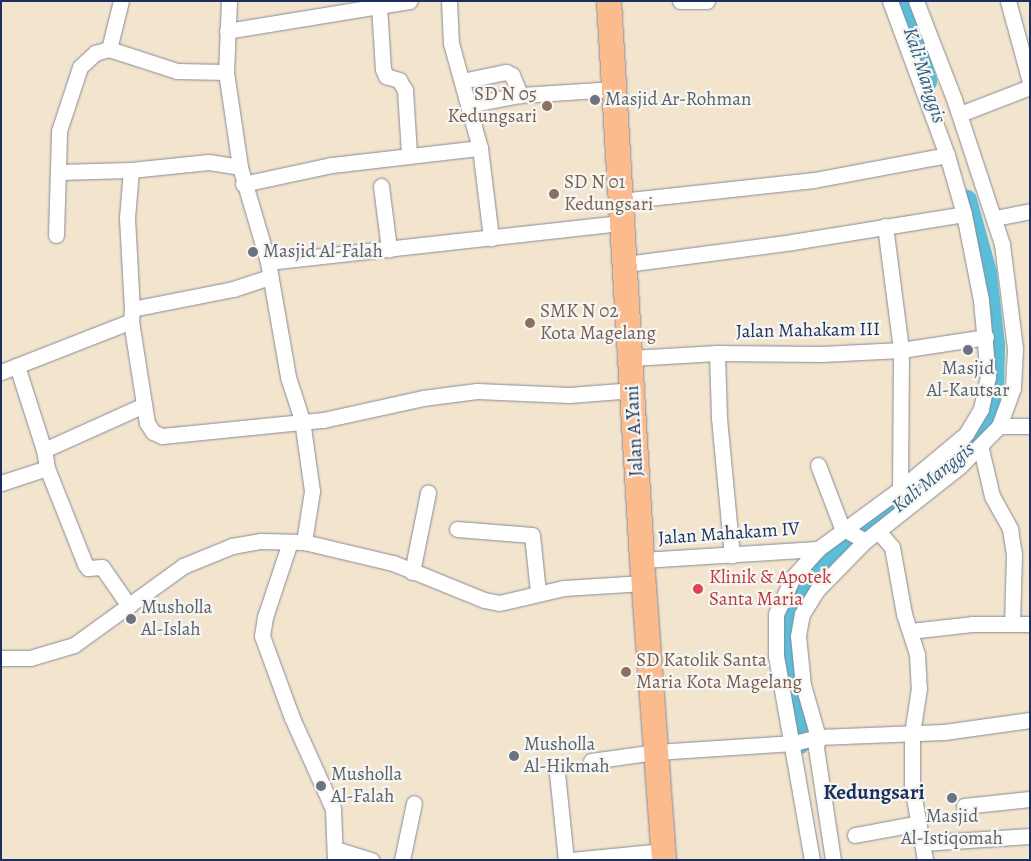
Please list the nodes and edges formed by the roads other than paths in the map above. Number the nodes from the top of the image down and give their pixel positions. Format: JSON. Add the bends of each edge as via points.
{"nodes":[{"id":1,"x":121,"y":1,"type":"edge"},
{"id":2,"x":229,"y":1,"type":"edge"},
{"id":3,"x":410,"y":1,"type":"edge"},
{"id":4,"x":450,"y":1,"type":"edge"},
{"id":5,"x":609,"y":1,"type":"edge"},
{"id":6,"x":680,"y":1,"type":"edge"},
{"id":7,"x":707,"y":1,"type":"edge"},
{"id":8,"x":890,"y":1,"type":"edge"},
{"id":9,"x":916,"y":1,"type":"edge"},
{"id":10,"x":1008,"y":1,"type":"edge"},
{"id":11,"x":379,"y":6,"type":"junction"},
{"id":12,"x":227,"y":31,"type":"junction"},
{"id":13,"x":109,"y":49,"type":"junction"},
{"id":14,"x":226,"y":72,"type":"junction"},
{"id":15,"x":462,"y":81,"type":"junction"},
{"id":16,"x":1030,"y":82,"type":"edge"},
{"id":17,"x":1030,"y":87,"type":"edge"},
{"id":18,"x":615,"y":89,"type":"junction"},
{"id":19,"x":520,"y":95,"type":"junction"},
{"id":20,"x":468,"y":105,"type":"junction"},
{"id":21,"x":960,"y":114,"type":"junction"},
{"id":22,"x":480,"y":148,"type":"junction"},
{"id":23,"x":409,"y":154,"type":"junction"},
{"id":24,"x":947,"y":156,"type":"junction"},
{"id":25,"x":240,"y":167,"type":"junction"},
{"id":26,"x":131,"y":170,"type":"junction"},
{"id":27,"x":58,"y":172,"type":"junction"},
{"id":28,"x":243,"y":184,"type":"junction"},
{"id":29,"x":381,"y":186,"type":"dead end"},
{"id":30,"x":622,"y":212,"type":"junction"},
{"id":31,"x":1030,"y":212,"type":"edge"},
{"id":32,"x":964,"y":214,"type":"junction"},
{"id":33,"x":995,"y":218,"type":"junction"},
{"id":34,"x":885,"y":226,"type":"junction"},
{"id":35,"x":56,"y":235,"type":"dead end"},
{"id":36,"x":491,"y":238,"type":"junction"},
{"id":37,"x":389,"y":249,"type":"junction"},
{"id":38,"x":268,"y":262,"type":"junction"},
{"id":39,"x":626,"y":264,"type":"junction"},
{"id":40,"x":270,"y":277,"type":"junction"},
{"id":41,"x":131,"y":315,"type":"junction"},
{"id":42,"x":986,"y":337,"type":"junction"},
{"id":43,"x":901,"y":350,"type":"junction"},
{"id":44,"x":717,"y":353,"type":"junction"},
{"id":45,"x":631,"y":358,"type":"junction"},
{"id":46,"x":17,"y":366,"type":"junction"},
{"id":47,"x":1,"y":372,"type":"edge"},
{"id":48,"x":634,"y":390,"type":"junction"},
{"id":49,"x":144,"y":405,"type":"junction"},
{"id":50,"x":302,"y":420,"type":"junction"},
{"id":51,"x":1000,"y":426,"type":"junction"},
{"id":52,"x":1030,"y":426,"type":"edge"},
{"id":53,"x":980,"y":449,"type":"junction"},
{"id":54,"x":44,"y":450,"type":"junction"},
{"id":55,"x":818,"y":465,"type":"dead end"},
{"id":56,"x":47,"y":468,"type":"junction"},
{"id":57,"x":1,"y":483,"type":"edge"},
{"id":58,"x":900,"y":488,"type":"junction"},
{"id":59,"x":428,"y":493,"type":"dead end"},
{"id":60,"x":457,"y":529,"type":"dead end"},
{"id":61,"x":843,"y":529,"type":"junction"},
{"id":62,"x":878,"y":531,"type":"junction"},
{"id":63,"x":864,"y":540,"type":"junction"},
{"id":64,"x":297,"y":542,"type":"junction"},
{"id":65,"x":818,"y":549,"type":"junction"},
{"id":66,"x":732,"y":555,"type":"junction"},
{"id":67,"x":412,"y":572,"type":"junction"},
{"id":68,"x":643,"y":572,"type":"junction"},
{"id":69,"x":538,"y":592,"type":"junction"},
{"id":70,"x":129,"y":606,"type":"junction"},
{"id":71,"x":1012,"y":624,"type":"junction"},
{"id":72,"x":1030,"y":624,"type":"edge"},
{"id":73,"x":910,"y":631,"type":"junction"},
{"id":74,"x":1,"y":658,"type":"edge"},
{"id":75,"x":1030,"y":720,"type":"edge"},
{"id":76,"x":912,"y":734,"type":"junction"},
{"id":77,"x":804,"y":740,"type":"junction"},
{"id":78,"x":656,"y":752,"type":"junction"},
{"id":79,"x":591,"y":761,"type":"dead end"},
{"id":80,"x":557,"y":774,"type":"dead end"},
{"id":81,"x":1030,"y":798,"type":"edge"},
{"id":82,"x":414,"y":803,"type":"dead end"},
{"id":83,"x":964,"y":806,"type":"dead end"},
{"id":84,"x":919,"y":824,"type":"junction"},
{"id":85,"x":855,"y":835,"type":"dead end"},
{"id":86,"x":1030,"y":836,"type":"edge"},
{"id":87,"x":922,"y":843,"type":"junction"},
{"id":88,"x":335,"y":854,"type":"edge"},
{"id":89,"x":664,"y":856,"type":"edge"},
{"id":90,"x":371,"y":860,"type":"edge"},
{"id":91,"x":402,"y":860,"type":"edge"},
{"id":92,"x":566,"y":860,"type":"edge"},
{"id":93,"x":571,"y":860,"type":"edge"},
{"id":94,"x":812,"y":860,"type":"edge"},
{"id":95,"x":833,"y":860,"type":"edge"},
{"id":96,"x":925,"y":860,"type":"edge"}],
"edges":[{"from":1,"to":13,"type":"street"},
{"from":2,"to":12,"type":"street"},
{"from":3,"to":11,"type":"street"},
{"from":4,"to":15,"type":"street","via":[[451,43]]},
{"from":5,"to":18,"type":"highway","name":"Jalan A.Yani"},
{"from":6,"to":7,"type":"street"},
{"from":8,"to":24,"type":"street"},
{"from":9,"to":21,"type":"street"},
{"from":10,"to":16,"type":"street"},
{"from":11,"to":12,"type":"street"},
{"from":11,"to":23,"type":"street","via":[[383,70],[386,76],[399,80],[405,90]]},
{"from":12,"to":14,"type":"street"},
{"from":13,"to":14,"type":"street","via":[[177,71]]},
{"from":13,"to":27,"type":"street","via":[[95,53],[80,67],[59,131]]},
{"from":14,"to":25,"type":"street"},
{"from":15,"to":19,"type":"street","via":[[506,72],[512,75]]},
{"from":15,"to":20,"type":"street"},
{"from":17,"to":21,"type":"street"},
{"from":18,"to":19,"type":"street"},
{"from":18,"to":30,"type":"highway","name":"Jalan A.Yani"},
{"from":19,"to":20,"type":"street"},
{"from":20,"to":22,"type":"street"},
{"from":21,"to":33,"type":"street"},
{"from":22,"to":23,"type":"street"},
{"from":22,"to":36,"type":"street"},
{"from":23,"to":28,"type":"street"},
{"from":24,"to":30,"type":"street"},
{"from":24,"to":32,"type":"street"},
{"from":25,"to":26,"type":"street","via":[[209,162]]},
{"from":25,"to":28,"type":"street"},
{"from":26,"to":27,"type":"street"},
{"from":26,"to":41,"type":"street","via":[[127,218]]},
{"from":27,"to":35,"type":"street"},
{"from":28,"to":38,"type":"street"},
{"from":29,"to":37,"type":"street"},
{"from":30,"to":36,"type":"street"},
{"from":30,"to":39,"type":"highway","name":"Jalan A.Yani"},
{"from":31,"to":33,"type":"street"},
{"from":32,"to":34,"type":"street"},
{"from":32,"to":42,"type":"street"},
{"from":33,"to":51,"type":"street","via":[[1012,302],[1015,349],[1013,388]]},
{"from":34,"to":39,"type":"street"},
{"from":34,"to":43,"type":"street"},
{"from":36,"to":37,"type":"street"},
{"from":37,"to":38,"type":"street"},
{"from":38,"to":40,"type":"street"},
{"from":39,"to":45,"type":"highway","name":"Jalan A.Yani"},
{"from":40,"to":41,"type":"street"},
{"from":40,"to":50,"type":"street","via":[[288,377]]},
{"from":41,"to":46,"type":"street"},
{"from":41,"to":49,"type":"street"},
{"from":42,"to":43,"type":"street","name":"Jalan Mahakam III"},
{"from":42,"to":58,"type":"street","via":[[988,377],[981,409],[966,434]]},
{"from":43,"to":44,"type":"street","name":"Jalan Mahakam III","via":[[822,354]]},
{"from":43,"to":58,"type":"street"},
{"from":44,"to":45,"type":"street","name":"Jalan Mahakam III"},
{"from":44,"to":66,"type":"street","via":[[719,418]]},
{"from":45,"to":48,"type":"highway","name":"Jalan A.Yani"},
{"from":46,"to":47,"type":"street"},
{"from":46,"to":54,"type":"street"},
{"from":48,"to":50,"type":"street","via":[[569,394],[477,391],[423,398],[323,420]]},
{"from":48,"to":68,"type":"highway","name":"Jalan A.Yani"},
{"from":49,"to":50,"type":"street","via":[[147,424],[162,436]]},
{"from":49,"to":54,"type":"street"},
{"from":50,"to":64,"type":"street","via":[[312,491]]},
{"from":51,"to":52,"type":"street"},
{"from":51,"to":53,"type":"street"},
{"from":53,"to":62,"type":"street"},
{"from":53,"to":71,"type":"street","via":[[992,496],[1011,536],[1014,554]]},
{"from":54,"to":56,"type":"street"},
{"from":55,"to":61,"type":"street"},
{"from":56,"to":57,"type":"street"},
{"from":56,"to":70,"type":"street","via":[[85,564],[88,568],[102,567]]},
{"from":58,"to":61,"type":"street"},
{"from":59,"to":67,"type":"street"},
{"from":60,"to":69,"type":"street","via":[[532,535]]},
{"from":61,"to":63,"type":"street"},
{"from":61,"to":65,"type":"street"},
{"from":62,"to":63,"type":"street"},
{"from":62,"to":73,"type":"street","via":[[892,547]]},
{"from":63,"to":77,"type":"street","via":[[817,590],[802,614],[798,656]]},
{"from":64,"to":67,"type":"street","name":"Jalan Mahakam IV","via":[[393,563]]},
{"from":64,"to":70,"type":"street","name":"Jalan Mahakam IV","via":[[232,546],[203,556],[183,566]]},
{"from":64,"to":88,"type":"street","via":[[265,617],[262,636],[292,718],[333,810]]},
{"from":65,"to":66,"type":"street","name":"Jalan Mahakam IV"},
{"from":65,"to":77,"type":"street","via":[[793,577],[776,614],[776,656]]},
{"from":66,"to":68,"type":"street","name":"Jalan Mahakam IV"},
{"from":67,"to":69,"type":"street","name":"Jalan Mahakam IV","via":[[484,600],[499,602]]},
{"from":68,"to":69,"type":"street","name":"Jalan Mahakam IV"},
{"from":68,"to":78,"type":"highway","name":"Jalan A.Yani"},
{"from":70,"to":74,"type":"street","name":"Jalan Mahakam IV","via":[[74,645],[30,658]]},
{"from":71,"to":72,"type":"street"},
{"from":71,"to":73,"type":"street","via":[[972,624]]},
{"from":73,"to":76,"type":"street","via":[[917,654],[919,688]]},
{"from":75,"to":76,"type":"street"},
{"from":76,"to":77,"type":"street"},
{"from":76,"to":84,"type":"street","via":[[912,786]]},
{"from":77,"to":78,"type":"street"},
{"from":77,"to":94,"type":"street"},
{"from":77,"to":95,"type":"street","via":[[816,748]]},
{"from":78,"to":79,"type":"street"},
{"from":78,"to":89,"type":"highway","name":"Jalan A.Yani"},
{"from":80,"to":92,"type":"street"},
{"from":81,"to":83,"type":"street"},
{"from":82,"to":91,"type":"street"},
{"from":84,"to":85,"type":"street"},
{"from":84,"to":87,"type":"street"},
{"from":86,"to":87,"type":"street"},
{"from":87,"to":96,"type":"street"},
{"from":88,"to":90,"type":"street"},
{"from":89,"to":93,"type":"street"}]}
